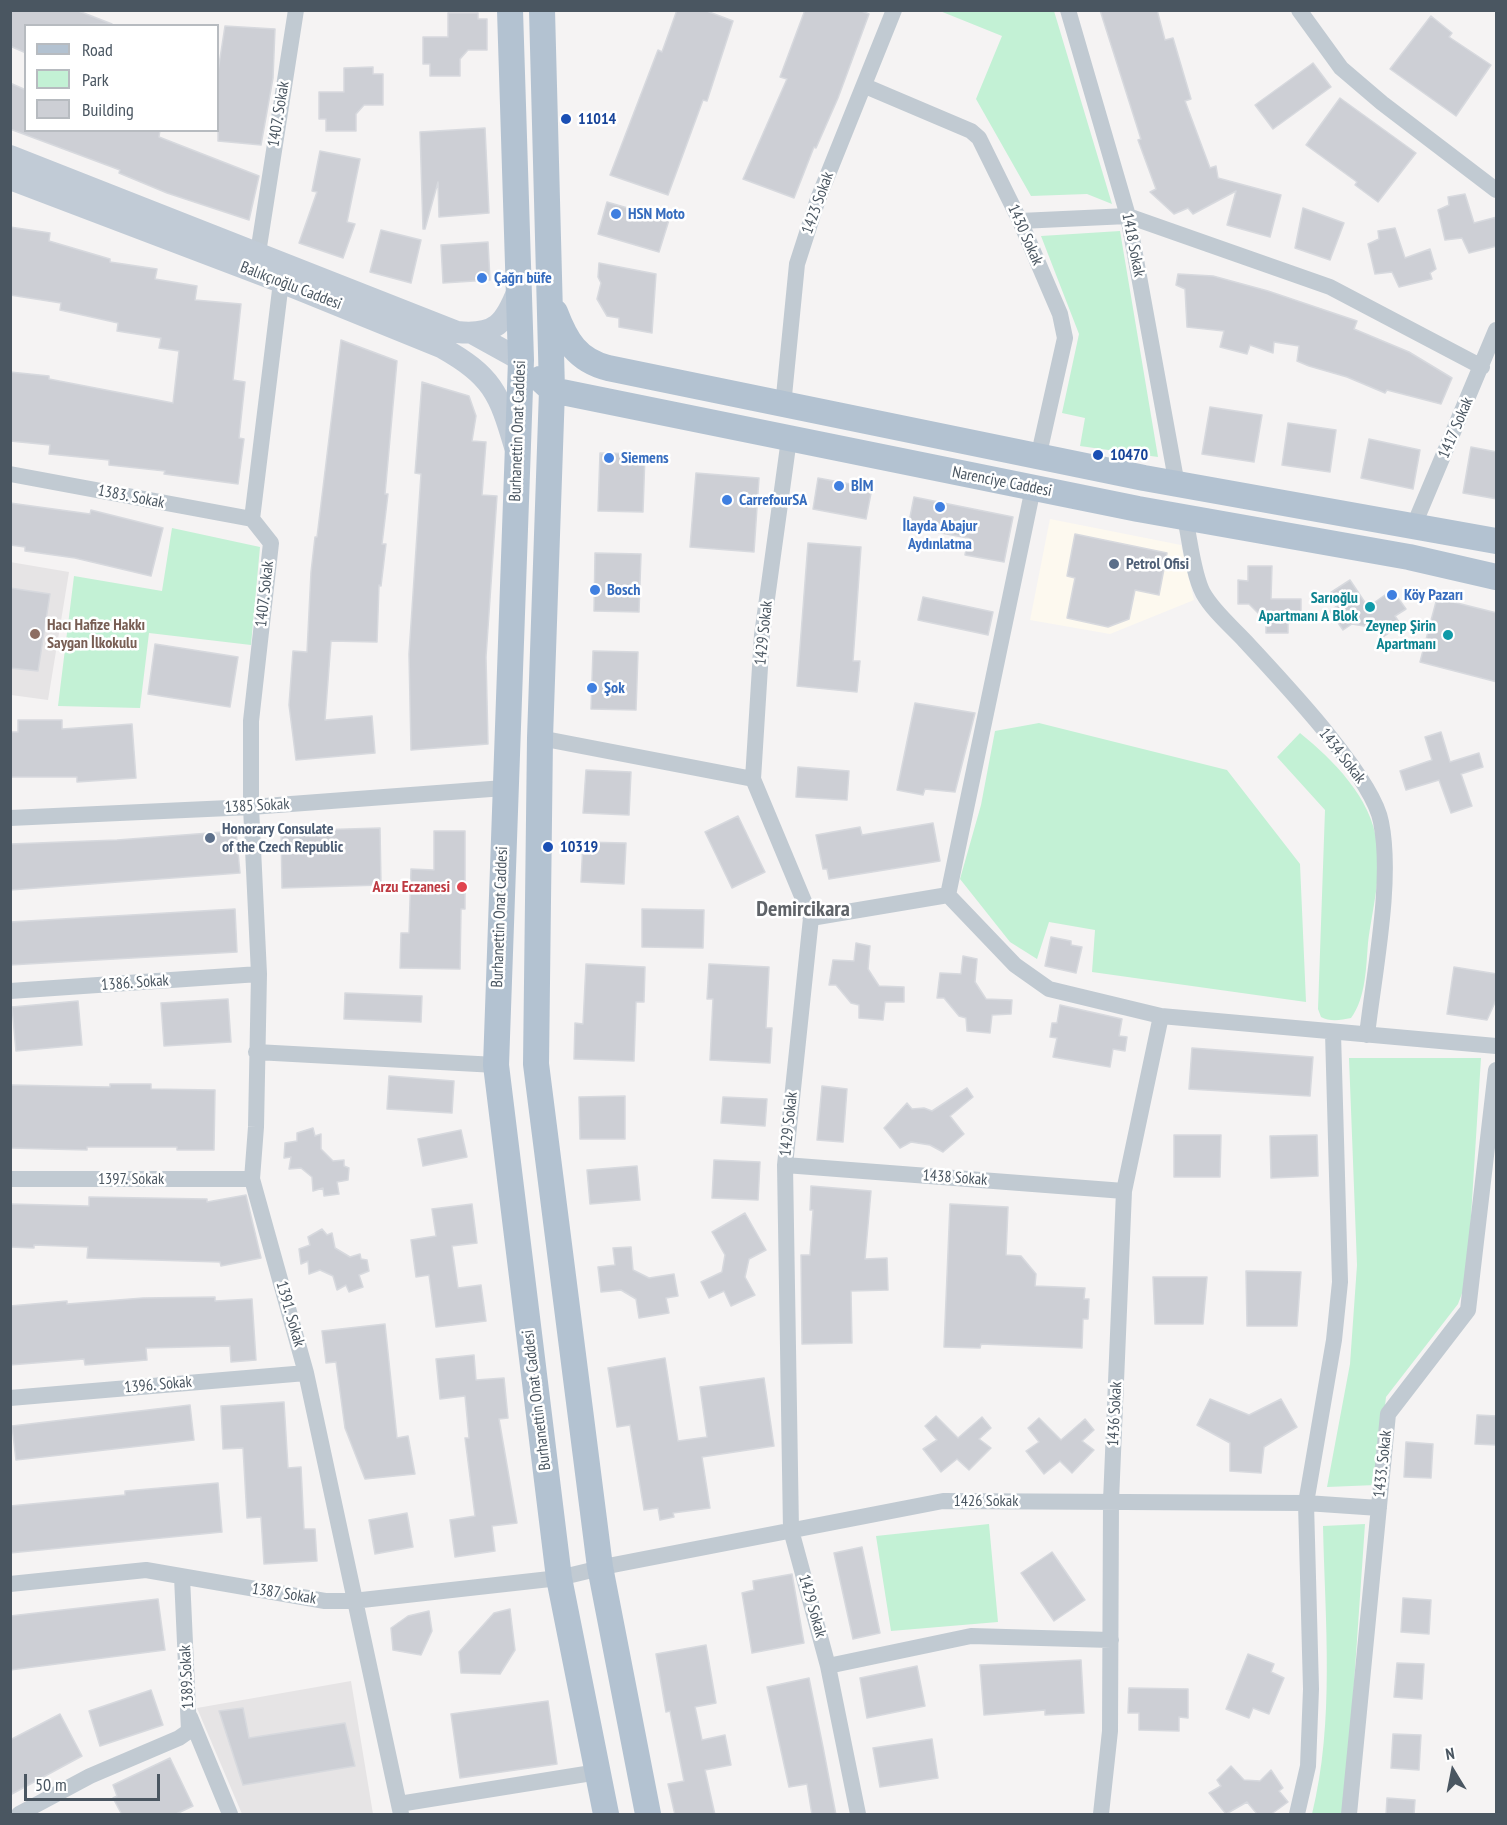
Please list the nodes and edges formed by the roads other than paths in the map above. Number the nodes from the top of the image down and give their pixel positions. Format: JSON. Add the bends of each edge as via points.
{"nodes":[{"id":1,"x":296,"y":10,"type":"edge"},
{"id":2,"x":510,"y":10,"type":"edge"},
{"id":3,"x":542,"y":10,"type":"edge"},
{"id":4,"x":894,"y":10,"type":"edge"},
{"id":5,"x":1068,"y":10,"type":"edge"},
{"id":6,"x":1299,"y":10,"type":"edge"},
{"id":7,"x":865,"y":86,"type":"junction"},
{"id":8,"x":10,"y":156,"type":"edge"},
{"id":9,"x":10,"y":179,"type":"edge"},
{"id":10,"x":1497,"y":190,"type":"edge"},
{"id":11,"x":1128,"y":216,"type":"junction"},
{"id":12,"x":1020,"y":221,"type":"junction"},
{"id":13,"x":258,"y":253,"type":"junction"},
{"id":14,"x":281,"y":282,"type":"junction"},
{"id":15,"x":520,"y":283,"type":"junction"},
{"id":16,"x":551,"y":303,"type":"junction"},
{"id":17,"x":1497,"y":330,"type":"edge"},
{"id":18,"x":474,"y":334,"type":"junction"},
{"id":19,"x":521,"y":360,"type":"junction"},
{"id":20,"x":1482,"y":367,"type":"junction"},
{"id":21,"x":552,"y":390,"type":"junction"},
{"id":22,"x":783,"y":406,"type":"junction"},
{"id":23,"x":789,"y":439,"type":"junction"},
{"id":24,"x":517,"y":456,"type":"junction"},
{"id":25,"x":1038,"y":458,"type":"junction"},
{"id":26,"x":10,"y":474,"type":"edge"},
{"id":27,"x":1177,"y":485,"type":"junction"},
{"id":28,"x":1033,"y":488,"type":"junction"},
{"id":29,"x":1185,"y":518,"type":"junction"},
{"id":30,"x":252,"y":519,"type":"junction"},
{"id":31,"x":1414,"y":525,"type":"junction"},
{"id":32,"x":1497,"y":541,"type":"edge"},
{"id":33,"x":1497,"y":577,"type":"edge"},
{"id":34,"x":540,"y":738,"type":"junction"},
{"id":35,"x":753,"y":779,"type":"junction"},
{"id":36,"x":504,"y":788,"type":"junction"},
{"id":37,"x":251,"y":807,"type":"junction"},
{"id":38,"x":10,"y":818,"type":"edge"},
{"id":39,"x":948,"y":895,"type":"junction"},
{"id":40,"x":811,"y":918,"type":"junction"},
{"id":41,"x":259,"y":974,"type":"junction"},
{"id":42,"x":10,"y":991,"type":"edge"},
{"id":43,"x":1161,"y":1016,"type":"junction"},
{"id":44,"x":1333,"y":1033,"type":"junction"},
{"id":45,"x":1367,"y":1035,"type":"junction"},
{"id":46,"x":1497,"y":1046,"type":"edge"},
{"id":47,"x":256,"y":1052,"type":"junction"},
{"id":48,"x":496,"y":1065,"type":"junction"},
{"id":49,"x":1497,"y":1070,"type":"edge"},
{"id":50,"x":785,"y":1165,"type":"junction"},
{"id":51,"x":10,"y":1179,"type":"edge"},
{"id":52,"x":252,"y":1179,"type":"junction"},
{"id":53,"x":1124,"y":1191,"type":"junction"},
{"id":54,"x":306,"y":1373,"type":"junction"},
{"id":55,"x":10,"y":1398,"type":"edge"},
{"id":56,"x":1111,"y":1501,"type":"junction"},
{"id":57,"x":1306,"y":1503,"type":"junction"},
{"id":58,"x":1379,"y":1508,"type":"junction"},
{"id":59,"x":791,"y":1530,"type":"junction"},
{"id":60,"x":600,"y":1567,"type":"junction"},
{"id":61,"x":182,"y":1577,"type":"junction"},
{"id":62,"x":559,"y":1578,"type":"junction"},
{"id":63,"x":10,"y":1584,"type":"edge"},
{"id":64,"x":353,"y":1601,"type":"junction"},
{"id":65,"x":1111,"y":1640,"type":"junction"},
{"id":66,"x":828,"y":1666,"type":"junction"},
{"id":67,"x":189,"y":1716,"type":"junction"},
{"id":68,"x":598,"y":1772,"type":"junction"},
{"id":69,"x":400,"y":1809,"type":"edge"},
{"id":70,"x":19,"y":1815,"type":"edge"},
{"id":71,"x":230,"y":1815,"type":"edge"},
{"id":72,"x":606,"y":1815,"type":"edge"},
{"id":73,"x":648,"y":1815,"type":"edge"},
{"id":74,"x":858,"y":1815,"type":"edge"},
{"id":75,"x":1101,"y":1815,"type":"edge"},
{"id":76,"x":1297,"y":1815,"type":"edge"},
{"id":77,"x":1349,"y":1815,"type":"edge"}],
"edges":[{"from":1,"to":13,"type":"street","name":"1407. Sokak"},
{"from":2,"to":15,"type":"main road","name":"Burhanettin Onat Caddesi"},
{"from":3,"to":16,"type":"main road","name":"Burhanettin Onat Caddesi"},
{"from":4,"to":7,"type":"street","name":"1423 Sokak"},
{"from":5,"to":11,"type":"street","name":"1418 Sokak"},
{"from":6,"to":10,"type":"street","via":[[1341,68]]},
{"from":7,"to":12,"type":"street","name":"1430 Sokak","via":[[971,131],[979,138]]},
{"from":7,"to":22,"type":"street","name":"1423 Sokak","via":[[818,199],[797,264]]},
{"from":8,"to":13,"type":"street","name":"Balıkçıoğlu Caddesi"},
{"from":9,"to":14,"type":"street","name":"Balıkçıoğlu Caddesi"},
{"from":11,"to":12,"type":"street"},
{"from":11,"to":20,"type":"street","via":[[1330,287]]},
{"from":11,"to":27,"type":"street","name":"1418 Sokak"},
{"from":12,"to":25,"type":"street","name":"1430 Sokak","via":[[1060,314],[1065,338]]},
{"from":13,"to":18,"type":"street","name":"Balıkçıoğlu Caddesi","via":[[426,321]]},
{"from":14,"to":24,"type":"street","name":"Balıkçıoğlu Caddesi","via":[[421,337],[461,358],[493,387],[503,404]]},
{"from":14,"to":30,"type":"street"},
{"from":15,"to":18,"type":"street","via":[[507,317]]},
{"from":15,"to":19,"type":"main road","name":"Burhanettin Onat Caddesi"},
{"from":16,"to":21,"type":"main road","name":"Burhanettin Onat Caddesi"},
{"from":16,"to":22,"type":"main road","name":"Narenciye Caddesi","via":[[564,336],[592,364]]},
{"from":17,"to":20,"type":"street","name":"1417 Sokak"},
{"from":18,"to":19,"type":"street","name":"Balıkçıoğlu Caddesi"},
{"from":19,"to":21,"type":"main road"},
{"from":19,"to":24,"type":"main road","name":"Burhanettin Onat Caddesi"},
{"from":20,"to":31,"type":"street","name":"1417 Sokak"},
{"from":21,"to":23,"type":"main road","name":"Narenciye Caddesi"},
{"from":21,"to":34,"type":"main road","name":"Burhanettin Onat Caddesi"},
{"from":22,"to":25,"type":"main road","name":"Narenciye Caddesi"},
{"from":23,"to":28,"type":"main road","name":"Narenciye Caddesi"},
{"from":23,"to":35,"type":"street","name":"1429 Sokak","via":[[762,635]]},
{"from":24,"to":36,"type":"main road","name":"Burhanettin Onat Caddesi"},
{"from":25,"to":27,"type":"main road","name":"Narenciye Caddesi"},
{"from":26,"to":30,"type":"street","name":"1383. Sokak"},
{"from":27,"to":31,"type":"main road","name":"Narenciye Caddesi"},
{"from":28,"to":29,"type":"main road","name":"Narenciye Caddesi"},
{"from":28,"to":39,"type":"street"},
{"from":29,"to":33,"type":"main road","name":"Narenciye Caddesi","via":[[1409,557]]},
{"from":29,"to":45,"type":"street","name":"1434 Sokak","via":[[1203,593],[1354,770],[1373,798],[1381,820],[1382,899]]},
{"from":30,"to":37,"type":"street","name":"1407. Sokak","via":[[271,543],[251,721]]},
{"from":31,"to":32,"type":"main road","name":"Narenciye Caddesi"},
{"from":34,"to":35,"type":"street"},
{"from":34,"to":60,"type":"main road","name":"Burhanettin Onat Caddesi","via":[[536,1064]]},
{"from":35,"to":40,"type":"street","name":"1429 Sokak"},
{"from":36,"to":37,"type":"street","name":"1385 Sokak"},
{"from":36,"to":48,"type":"main road","name":"Burhanettin Onat Caddesi"},
{"from":37,"to":38,"type":"street","name":"1385 Sokak"},
{"from":37,"to":41,"type":"street","name":"1391. Sokak"},
{"from":39,"to":40,"type":"street"},
{"from":39,"to":43,"type":"street","via":[[1015,965],[1049,989]]},
{"from":40,"to":50,"type":"street","name":"1429 Sokak"},
{"from":41,"to":42,"type":"street","name":"1386. Sokak"},
{"from":41,"to":47,"type":"street","name":"1391. Sokak"},
{"from":43,"to":44,"type":"street"},
{"from":43,"to":53,"type":"street","name":"1436 Sokak"},
{"from":44,"to":45,"type":"street"},
{"from":44,"to":57,"type":"street","via":[[1340,1282]]},
{"from":45,"to":46,"type":"street"},
{"from":47,"to":48,"type":"street"},
{"from":47,"to":52,"type":"street","name":"1391. Sokak"},
{"from":48,"to":62,"type":"main road","name":"Burhanettin Onat Caddesi"},
{"from":49,"to":58,"type":"street","name":"1433. Sokak","via":[[1468,1310],[1388,1414]]},
{"from":50,"to":53,"type":"street","name":"1438 Sokak"},
{"from":50,"to":59,"type":"street","name":"1429 Sokak"},
{"from":51,"to":52,"type":"street","name":"1397. Sokak"},
{"from":52,"to":54,"type":"street","name":"1391. Sokak"},
{"from":53,"to":56,"type":"street","name":"1436 Sokak"},
{"from":54,"to":55,"type":"street","name":"1396. Sokak"},
{"from":54,"to":64,"type":"street","name":"1391. Sokak"},
{"from":56,"to":57,"type":"street","name":"1426 Sokak"},
{"from":56,"to":59,"type":"street","name":"1426 Sokak","via":[[943,1502]]},
{"from":56,"to":65,"type":"street","name":"1436 Sokak"},
{"from":57,"to":58,"type":"street","name":"1426 Sokak"},
{"from":57,"to":76,"type":"street","via":[[1311,1700],[1308,1766]]},
{"from":58,"to":77,"type":"street","name":"1433. Sokak"},
{"from":59,"to":60,"type":"street","name":"1426 Sokak"},
{"from":59,"to":66,"type":"street","name":"1429 Sokak"},
{"from":60,"to":62,"type":"street","name":"1426 Sokak"},
{"from":60,"to":73,"type":"main road","name":"Burhanettin Onat Caddesi"},
{"from":61,"to":63,"type":"street","name":"1387 Sokak","via":[[146,1570]]},
{"from":61,"to":64,"type":"street","name":"1387 Sokak","via":[[326,1601]]},
{"from":61,"to":67,"type":"street","name":"1389.Sokak"},
{"from":62,"to":64,"type":"street","name":"1387 Sokak"},
{"from":62,"to":68,"type":"main road","name":"Burhanettin Onat Caddesi"},
{"from":64,"to":69,"type":"street","name":"1391. Sokak"},
{"from":65,"to":66,"type":"street","via":[[970,1636]]},
{"from":65,"to":75,"type":"street","name":"1436 Sokak","via":[[1110,1731]]},
{"from":66,"to":74,"type":"street","name":"1429 Sokak"},
{"from":67,"to":70,"type":"street","name":"1389.Sokak","via":[[189,1731],[179,1738],[90,1776]]},
{"from":67,"to":71,"type":"street"},
{"from":68,"to":69,"type":"street"},
{"from":68,"to":72,"type":"main road","name":"Burhanettin Onat Caddesi"}]}
